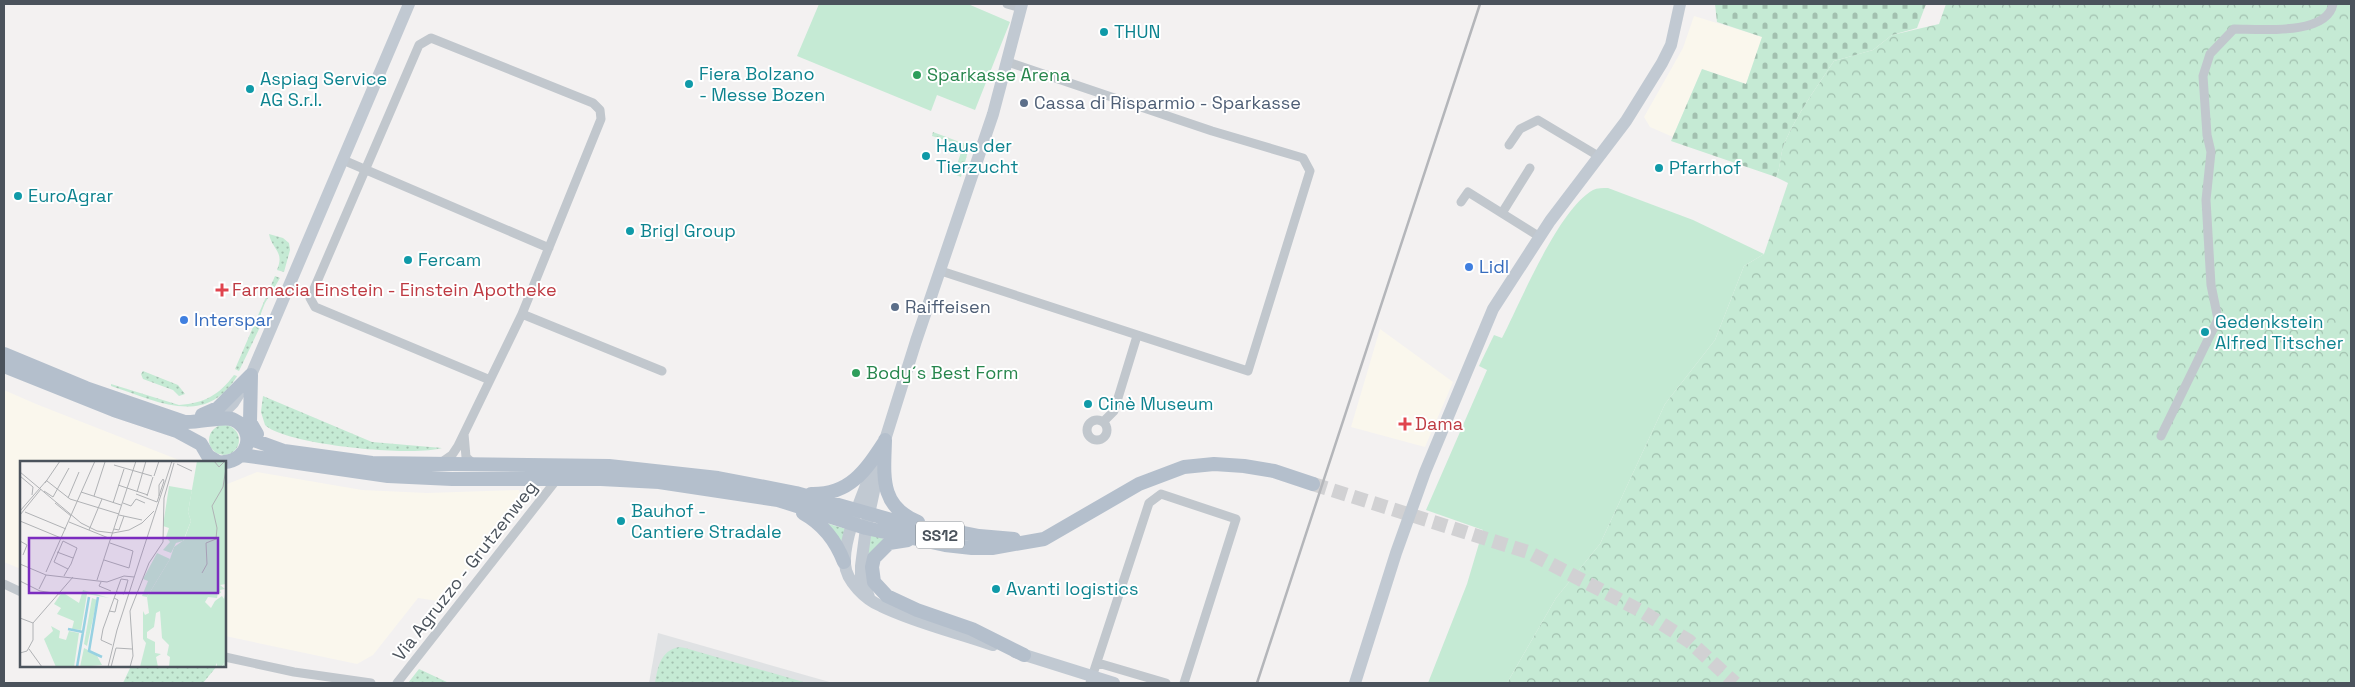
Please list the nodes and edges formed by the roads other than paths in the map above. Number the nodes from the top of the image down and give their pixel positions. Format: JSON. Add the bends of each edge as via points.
{"nodes":[{"id":1,"x":409,"y":4,"type":"edge"},
{"id":2,"x":1007,"y":4,"type":"edge"},
{"id":3,"x":1680,"y":4,"type":"edge"},
{"id":4,"x":2333,"y":4,"type":"edge"},
{"id":5,"x":1022,"y":6,"type":"edge"},
{"id":6,"x":1008,"y":62,"type":"junction"},
{"id":7,"x":1509,"y":145,"type":"dead end"},
{"id":8,"x":1600,"y":157,"type":"junction"},
{"id":9,"x":343,"y":160,"type":"junction"},
{"id":10,"x":1530,"y":168,"type":"dead end"},
{"id":11,"x":366,"y":170,"type":"junction"},
{"id":12,"x":1461,"y":202,"type":"dead end"},
{"id":13,"x":1502,"y":213,"type":"junction"},
{"id":14,"x":1540,"y":236,"type":"junction"},
{"id":15,"x":549,"y":248,"type":"junction"},
{"id":16,"x":941,"y":271,"type":"junction"},
{"id":17,"x":522,"y":314,"type":"junction"},
{"id":18,"x":1137,"y":336,"type":"junction"},
{"id":19,"x":4,"y":354,"type":"edge"},
{"id":20,"x":4,"y":366,"type":"edge"},
{"id":21,"x":662,"y":371,"type":"dead end"},
{"id":22,"x":251,"y":375,"type":"junction"},
{"id":23,"x":490,"y":380,"type":"junction"},
{"id":24,"x":159,"y":414,"type":"junction"},
{"id":25,"x":214,"y":419,"type":"junction"},
{"id":26,"x":1103,"y":422,"type":"dead end"},
{"id":27,"x":246,"y":432,"type":"junction"},
{"id":28,"x":464,"y":434,"type":"junction"},
{"id":29,"x":2161,"y":436,"type":"dead end"},
{"id":30,"x":885,"y":440,"type":"junction"},
{"id":31,"x":201,"y":444,"type":"junction"},
{"id":32,"x":242,"y":455,"type":"junction"},
{"id":33,"x":316,"y":456,"type":"junction"},
{"id":34,"x":216,"y":461,"type":"edge"},
{"id":35,"x":226,"y":462,"type":"edge"},
{"id":36,"x":437,"y":466,"type":"junction"},
{"id":37,"x":475,"y":466,"type":"junction"},
{"id":38,"x":555,"y":478,"type":"junction"},
{"id":39,"x":1313,"y":484,"type":"tunnel mouth"},
{"id":40,"x":796,"y":493,"type":"junction"},
{"id":41,"x":782,"y":502,"type":"junction"},
{"id":42,"x":863,"y":512,"type":"junction"},
{"id":43,"x":859,"y":526,"type":"junction"},
{"id":44,"x":1063,"y":528,"type":"junction"},
{"id":45,"x":1014,"y":539,"type":"junction"},
{"id":46,"x":945,"y":545,"type":"junction"},
{"id":47,"x":844,"y":562,"type":"junction"},
{"id":48,"x":4,"y":584,"type":"edge"},
{"id":49,"x":20,"y":592,"type":"edge"},
{"id":50,"x":870,"y":600,"type":"junction"},
{"id":51,"x":1024,"y":655,"type":"junction"},
{"id":52,"x":226,"y":656,"type":"edge"},
{"id":53,"x":1098,"y":663,"type":"junction"},
{"id":54,"x":1091,"y":680,"type":"edge"},
{"id":55,"x":371,"y":683,"type":"edge"},
{"id":56,"x":398,"y":683,"type":"edge"},
{"id":57,"x":1114,"y":683,"type":"edge"},
{"id":58,"x":1166,"y":683,"type":"edge"},
{"id":59,"x":1184,"y":683,"type":"edge"},
{"id":60,"x":1355,"y":683,"type":"edge"}],
"edges":[{"from":1,"to":9,"type":"street"},
{"from":2,"to":5,"type":"street"},
{"from":3,"to":8,"type":"street","via":[[1671,45],[1662,63]]},
{"from":4,"to":29,"type":"street","via":[[2327,16],[2305,28],[2234,29],[2210,54],[2203,76],[2211,152],[2206,200],[2211,285],[2218,319]]},
{"from":5,"to":6,"type":"street"},
{"from":6,"to":16,"type":"street","via":[[994,114]]},
{"from":6,"to":18,"type":"street","via":[[1303,158],[1310,171],[1248,371]]},
{"from":7,"to":8,"type":"street","via":[[1520,129],[1538,120]]},
{"from":8,"to":14,"type":"street"},
{"from":9,"to":11,"type":"street"},
{"from":9,"to":22,"type":"street"},
{"from":10,"to":13,"type":"street"},
{"from":11,"to":15,"type":"street"},
{"from":11,"to":15,"type":"street","via":[[419,45],[432,38],[593,103],[600,110],[601,119]]},
{"from":11,"to":23,"type":"street","via":[[310,298],[315,307]]},
{"from":12,"to":13,"type":"street","via":[[1468,192]]},
{"from":13,"to":14,"type":"street"},
{"from":14,"to":60,"type":"street","via":[[1494,309],[1457,393],[1396,553]]},
{"from":15,"to":17,"type":"street"},
{"from":16,"to":18,"type":"street"},
{"from":16,"to":30,"type":"street"},
{"from":17,"to":21,"type":"street"},
{"from":17,"to":23,"type":"street"},
{"from":18,"to":26,"type":"street","via":[[1114,411]]},
{"from":19,"to":24,"type":"main road"},
{"from":20,"to":31,"type":"main road","via":[[177,431]]},
{"from":22,"to":24,"type":"main road","via":[[218,408],[205,414]]},
{"from":22,"to":25,"type":"street","via":[[233,403]]},
{"from":22,"to":27,"type":"street","via":[[244,408]]},
{"from":22,"to":33,"type":"main road","via":[[249,408],[255,432],[262,439]]},
{"from":23,"to":28,"type":"street"},
{"from":24,"to":25,"type":"main road","via":[[185,422]]},
{"from":25,"to":27,"type":"main road","via":[[234,420]]},
{"from":25,"to":31,"type":"main road","via":[[204,431]]},
{"from":27,"to":32,"type":"main road","via":[[247,447]]},
{"from":27,"to":33,"type":"main road","via":[[284,451]]},
{"from":28,"to":36,"type":"street","via":[[452,455]]},
{"from":28,"to":37,"type":"street","via":[[466,457]]},
{"from":30,"to":40,"type":"main road","via":[[860,476],[840,489],[816,494]]},
{"from":30,"to":42,"type":"street"},
{"from":30,"to":45,"type":"main road","via":[[886,489],[904,515],[944,530]]},
{"from":31,"to":34,"type":"main road","via":[[208,456]]},
{"from":32,"to":35,"type":"main road"},
{"from":32,"to":38,"type":"main road","via":[[388,476],[452,480]]},
{"from":33,"to":36,"type":"main road"},
{"from":36,"to":37,"type":"main road"},
{"from":37,"to":40,"type":"main road","via":[[609,466],[660,470]]},
{"from":38,"to":41,"type":"main road","via":[[659,482]]},
{"from":38,"to":56,"type":"street","name":"Via Agruzzo - Grutzenweg"},
{"from":39,"to":44,"type":"main road","number":"SS12","via":[[1244,466],[1214,464],[1184,468],[1139,484]]},
{"from":40,"to":42,"type":"main road"},
{"from":41,"to":43,"type":"main road"},
{"from":41,"to":47,"type":"main road","via":[[811,517],[824,528]]},
{"from":42,"to":43,"type":"street"},
{"from":42,"to":45,"type":"main road","number":"SS12","via":[[956,538]]},
{"from":43,"to":46,"type":"main road"},
{"from":43,"to":47,"type":"street"},
{"from":43,"to":50,"type":"street","via":[[861,575]]},
{"from":44,"to":45,"type":"main road","number":"SS12"},
{"from":44,"to":46,"type":"main road","number":"SS12","via":[[1037,542],[992,548]]},
{"from":46,"to":51,"type":"main road","via":[[912,540],[889,543],[874,558],[874,582],[895,600],[972,629]]},
{"from":47,"to":50,"type":"street","via":[[848,577]]},
{"from":48,"to":49,"type":"street"},
{"from":50,"to":51,"type":"street"},
{"from":51,"to":54,"type":"street"},
{"from":52,"to":55,"type":"street","via":[[294,672]]},
{"from":53,"to":54,"type":"street"},
{"from":53,"to":58,"type":"street"},
{"from":53,"to":59,"type":"street","via":[[1149,502],[1161,494],[1236,518]]},
{"from":54,"to":57,"type":"street"}]}
